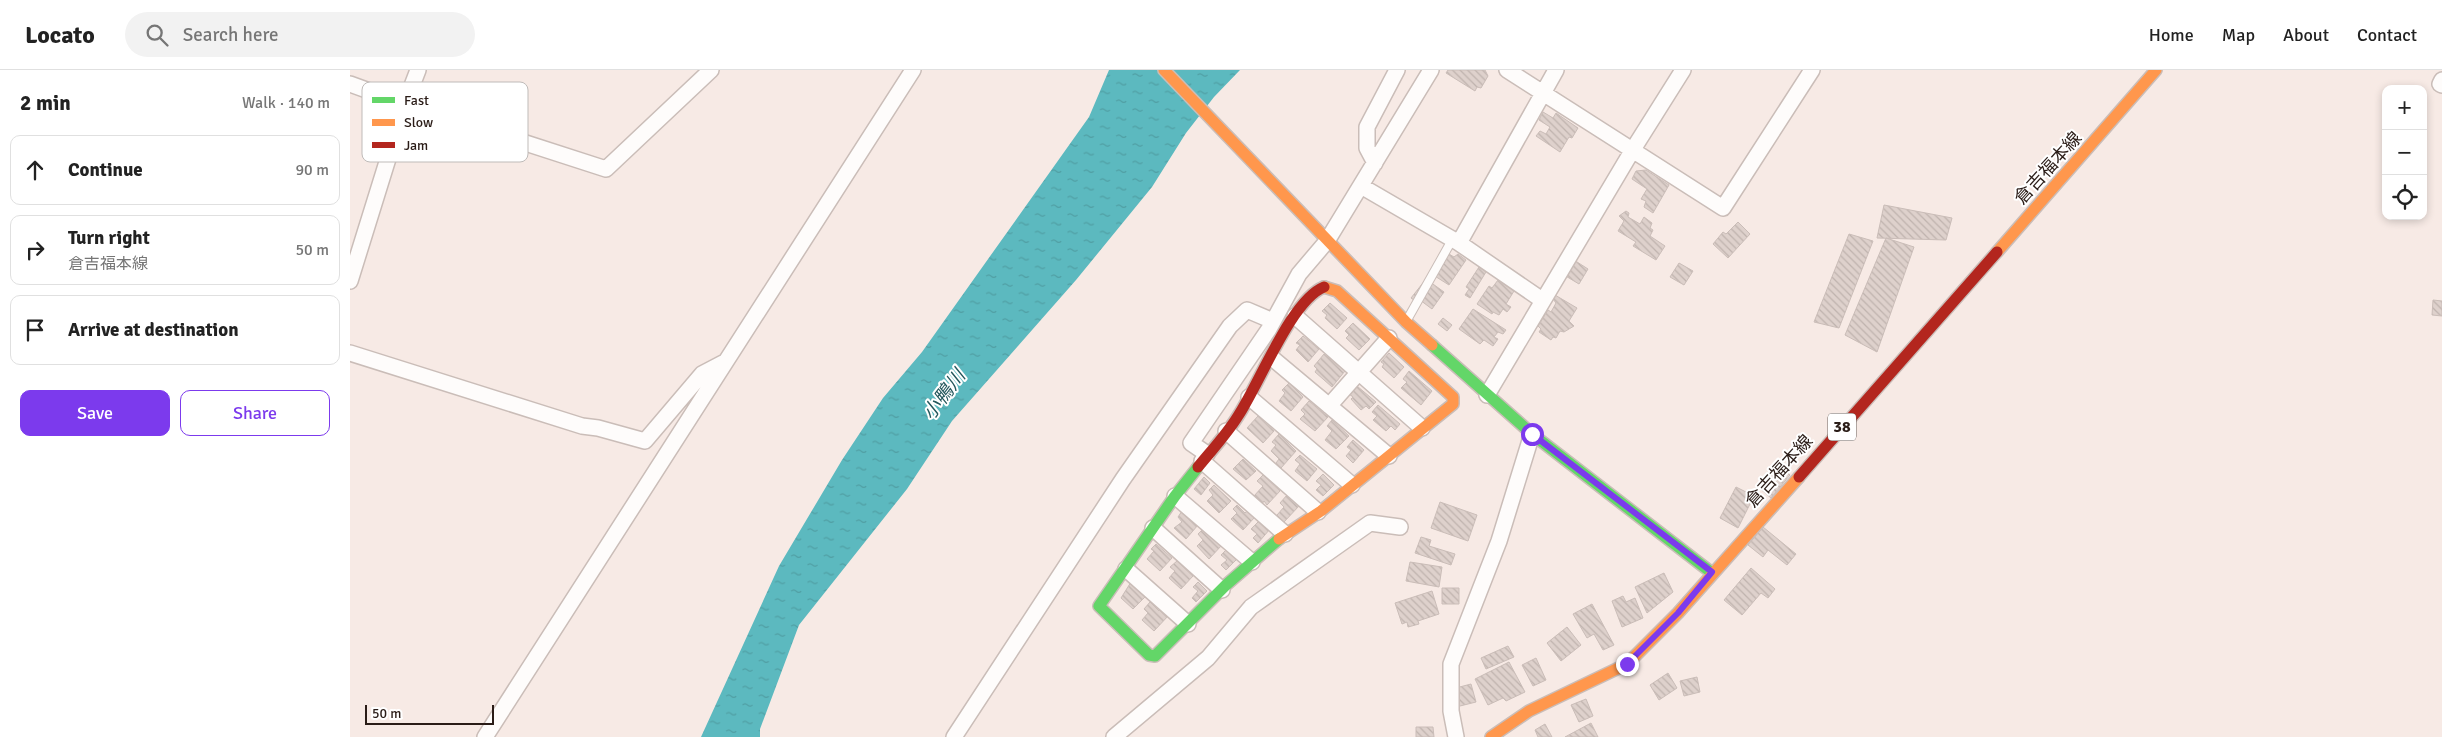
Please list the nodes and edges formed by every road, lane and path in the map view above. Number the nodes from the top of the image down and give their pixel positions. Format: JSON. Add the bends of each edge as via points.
{"nodes":[{"id":1,"x":418,"y":70,"type":"edge"},
{"id":2,"x":711,"y":70,"type":"edge"},
{"id":3,"x":913,"y":70,"type":"edge"},
{"id":4,"x":1164,"y":70,"type":"edge"},
{"id":5,"x":1397,"y":70,"type":"edge"},
{"id":6,"x":1431,"y":70,"type":"edge"},
{"id":7,"x":1507,"y":70,"type":"edge"},
{"id":8,"x":1556,"y":70,"type":"edge"},
{"id":9,"x":1683,"y":70,"type":"edge"},
{"id":10,"x":1812,"y":70,"type":"edge"},
{"id":11,"x":2156,"y":70,"type":"edge"},
{"id":12,"x":2442,"y":80,"type":"edge"},
{"id":13,"x":413,"y":82,"type":"edge"},
{"id":14,"x":350,"y":84,"type":"edge"},
{"id":15,"x":2442,"y":85,"type":"edge"},
{"id":16,"x":362,"y":88,"type":"edge"},
{"id":17,"x":1541,"y":93,"type":"junction"},
{"id":18,"x":528,"y":144,"type":"edge"},
{"id":19,"x":1632,"y":151,"type":"junction"},
{"id":20,"x":387,"y":162,"type":"edge"},
{"id":21,"x":1375,"y":163,"type":"junction"},
{"id":22,"x":1361,"y":186,"type":"junction"},
{"id":23,"x":1327,"y":241,"type":"junction"},
{"id":24,"x":1456,"y":241,"type":"junction"},
{"id":25,"x":350,"y":281,"type":"edge"},
{"id":26,"x":1542,"y":300,"type":"junction"},
{"id":27,"x":1295,"y":316,"type":"junction"},
{"id":28,"x":1273,"y":321,"type":"junction"},
{"id":29,"x":1406,"y":322,"type":"junction"},
{"id":30,"x":1389,"y":338,"type":"junction"},
{"id":31,"x":350,"y":353,"type":"edge"},
{"id":32,"x":1272,"y":358,"type":"junction"},
{"id":33,"x":724,"y":363,"type":"junction"},
{"id":34,"x":1359,"y":372,"type":"junction"},
{"id":35,"x":1487,"y":395,"type":"junction"},
{"id":36,"x":1249,"y":397,"type":"junction"},
{"id":37,"x":1329,"y":406,"type":"junction"},
{"id":38,"x":1422,"y":428,"type":"junction"},
{"id":39,"x":1226,"y":431,"type":"junction"},
{"id":40,"x":1532,"y":434,"type":"junction"},
{"id":41,"x":1389,"y":456,"type":"junction"},
{"id":42,"x":1204,"y":458,"type":"junction"},
{"id":43,"x":1352,"y":485,"type":"junction"},
{"id":44,"x":1176,"y":496,"type":"junction"},
{"id":45,"x":1318,"y":512,"type":"junction"},
{"id":46,"x":1400,"y":527,"type":"dead end"},
{"id":47,"x":1153,"y":528,"type":"junction"},
{"id":48,"x":1285,"y":534,"type":"junction"},
{"id":49,"x":1252,"y":562,"type":"junction"},
{"id":50,"x":1126,"y":568,"type":"junction"},
{"id":51,"x":1712,"y":572,"type":"junction"},
{"id":52,"x":1222,"y":590,"type":"junction"},
{"id":53,"x":1188,"y":624,"type":"junction"},
{"id":54,"x":485,"y":737,"type":"edge"},
{"id":55,"x":954,"y":737,"type":"edge"},
{"id":56,"x":1114,"y":737,"type":"edge"},
{"id":57,"x":1456,"y":737,"type":"edge"},
{"id":58,"x":1490,"y":737,"type":"edge"}],
"edges":[{"from":1,"to":13,"type":"street"},
{"from":2,"to":18,"type":"street","via":[[606,169]]},
{"from":3,"to":33,"type":"street"},
{"from":4,"to":23,"type":"street"},
{"from":5,"to":21,"type":"street","via":[[1367,127],[1367,148]]},
{"from":6,"to":21,"type":"street"},
{"from":7,"to":17,"type":"street"},
{"from":8,"to":17,"type":"street"},
{"from":9,"to":19,"type":"street"},
{"from":10,"to":19,"type":"street","via":[[1723,208]]},
{"from":11,"to":51,"type":"street","name":"倉吉福本線","number":"38"},
{"from":12,"to":15,"type":"street"},
{"from":14,"to":16,"type":"street"},
{"from":17,"to":19,"type":"street"},
{"from":17,"to":24,"type":"street"},
{"from":19,"to":26,"type":"street"},
{"from":20,"to":25,"type":"street"},
{"from":21,"to":22,"type":"street"},
{"from":22,"to":23,"type":"street"},
{"from":22,"to":24,"type":"street"},
{"from":23,"to":28,"type":"street","via":[[1299,274]]},
{"from":23,"to":29,"type":"street"},
{"from":24,"to":26,"type":"street"},
{"from":24,"to":29,"type":"lane"},
{"from":26,"to":35,"type":"street"},
{"from":27,"to":30,"type":"street","via":[[1314,291],[1324,287],[1337,291]]},
{"from":27,"to":32,"type":"street"},
{"from":27,"to":34,"type":"street"},
{"from":28,"to":42,"type":"street","via":[[1191,443]]},
{"from":28,"to":55,"type":"street","via":[[1247,310],[1230,326],[1123,479]]},
{"from":29,"to":35,"type":"street"},
{"from":30,"to":34,"type":"street"},
{"from":30,"to":38,"type":"street","via":[[1453,397],[1453,404]]},
{"from":31,"to":33,"type":"street","via":[[582,426],[645,441],[702,374]]},
{"from":32,"to":36,"type":"street"},
{"from":32,"to":37,"type":"street"},
{"from":33,"to":54,"type":"street"},
{"from":34,"to":37,"type":"street"},
{"from":34,"to":38,"type":"street"},
{"from":35,"to":40,"type":"street"},
{"from":36,"to":39,"type":"street"},
{"from":36,"to":43,"type":"street"},
{"from":37,"to":41,"type":"street"},
{"from":38,"to":41,"type":"street"},
{"from":39,"to":42,"type":"street"},
{"from":39,"to":45,"type":"street"},
{"from":40,"to":51,"type":"street"},
{"from":40,"to":57,"type":"street","via":[[1499,541],[1451,664],[1451,711]]},
{"from":41,"to":43,"type":"street"},
{"from":42,"to":44,"type":"street"},
{"from":42,"to":48,"type":"street"},
{"from":43,"to":45,"type":"street"},
{"from":44,"to":47,"type":"street"},
{"from":44,"to":49,"type":"street"},
{"from":45,"to":48,"type":"street"},
{"from":46,"to":56,"type":"street","via":[[1370,523],[1323,559],[1250,607],[1208,658]]},
{"from":47,"to":50,"type":"street"},
{"from":47,"to":52,"type":"street"},
{"from":48,"to":49,"type":"street"},
{"from":49,"to":52,"type":"street"},
{"from":50,"to":53,"type":"street"},
{"from":50,"to":53,"type":"street","via":[[1098,606],[1149,655],[1155,656]]},
{"from":51,"to":58,"type":"street","name":"倉吉福本線","number":"38","via":[[1678,613],[1627,664],[1530,711]]},
{"from":52,"to":53,"type":"street"}]}
